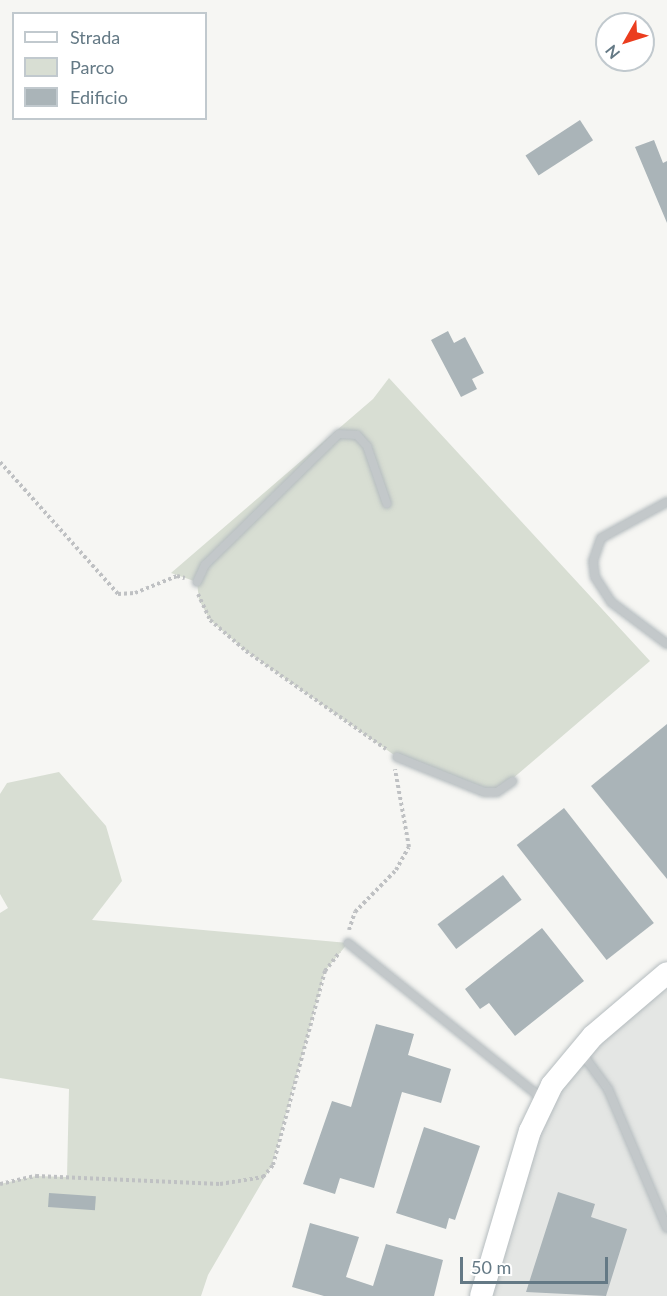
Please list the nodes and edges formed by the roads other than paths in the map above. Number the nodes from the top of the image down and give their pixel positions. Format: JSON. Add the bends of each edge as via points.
{"nodes":[{"id":1,"x":667,"y":502,"type":"edge"},
{"id":2,"x":387,"y":504,"type":"dead end"},
{"id":3,"x":197,"y":582,"type":"road end"},
{"id":4,"x":667,"y":644,"type":"edge"},
{"id":5,"x":397,"y":757,"type":"road end"},
{"id":6,"x":513,"y":781,"type":"dead end"},
{"id":7,"x":348,"y":944,"type":"road end"},
{"id":8,"x":667,"y":973,"type":"edge"},
{"id":9,"x":579,"y":1050,"type":"junction"},
{"id":10,"x":544,"y":1100,"type":"junction"},
{"id":11,"x":667,"y":1228,"type":"edge"},
{"id":12,"x":481,"y":1296,"type":"edge"}],
"edges":[{"from":1,"to":4,"type":"lane","via":[[601,538],[592,561],[595,578],[611,602]]},
{"from":2,"to":3,"type":"lane","via":[[367,446],[357,435],[339,434],[297,470],[205,565]]},
{"from":5,"to":6,"type":"lane","via":[[484,792],[497,792]]},
{"from":7,"to":10,"type":"lane"},
{"from":8,"to":9,"type":"street"},
{"from":9,"to":10,"type":"street"},
{"from":9,"to":11,"type":"lane","via":[[608,1089]]},
{"from":10,"to":12,"type":"street"}]}
